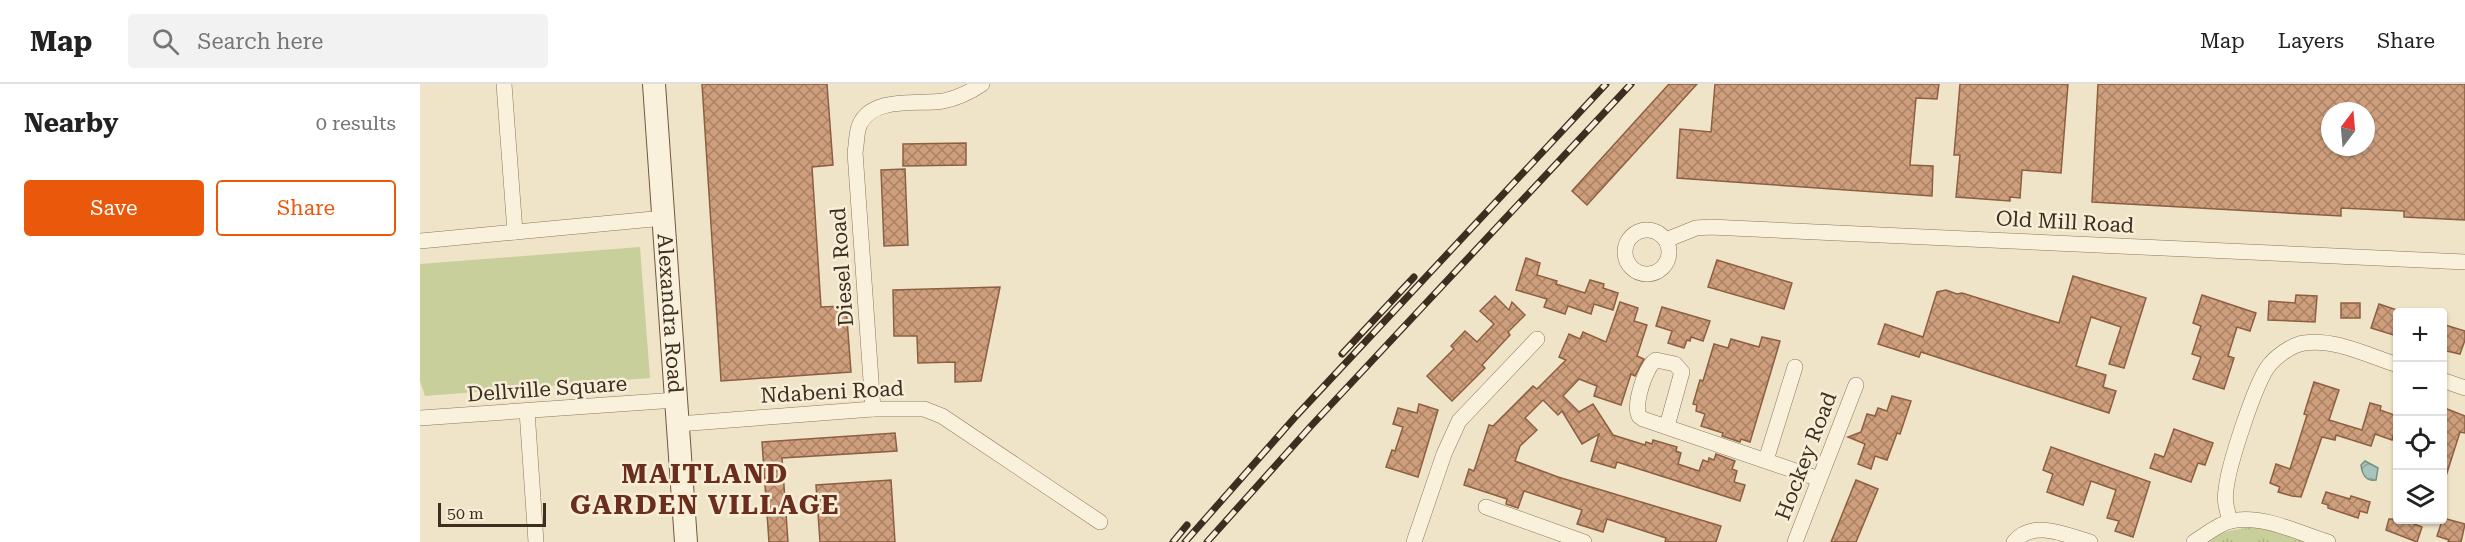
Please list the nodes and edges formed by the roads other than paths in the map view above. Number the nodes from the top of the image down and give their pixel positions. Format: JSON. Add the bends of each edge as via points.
{"nodes":[{"id":1,"x":504,"y":84,"type":"edge"},
{"id":2,"x":654,"y":84,"type":"edge"},
{"id":3,"x":982,"y":84,"type":"edge"},
{"id":4,"x":664,"y":218,"type":"junction"},
{"id":5,"x":515,"y":232,"type":"junction"},
{"id":6,"x":1666,"y":240,"type":"dead end"},
{"id":7,"x":420,"y":241,"type":"edge"},
{"id":8,"x":2465,"y":262,"type":"edge"},
{"id":9,"x":1537,"y":339,"type":"dead end"},
{"id":10,"x":2393,"y":364,"type":"edge"},
{"id":11,"x":1796,"y":367,"type":"dead end"},
{"id":12,"x":2447,"y":382,"type":"edge"},
{"id":13,"x":1856,"y":386,"type":"dead end"},
{"id":14,"x":2465,"y":388,"type":"edge"},
{"id":15,"x":676,"y":400,"type":"junction"},
{"id":16,"x":873,"y":409,"type":"junction"},
{"id":17,"x":527,"y":411,"type":"junction"},
{"id":18,"x":420,"y":418,"type":"edge"},
{"id":19,"x":678,"y":424,"type":"junction"},
{"id":20,"x":1667,"y":426,"type":"dead end"},
{"id":21,"x":1766,"y":460,"type":"junction"},
{"id":22,"x":1819,"y":479,"type":"junction"},
{"id":23,"x":1486,"y":507,"type":"dead end"},
{"id":24,"x":2230,"y":521,"type":"junction"},
{"id":25,"x":1100,"y":522,"type":"dead end"},
{"id":26,"x":536,"y":542,"type":"edge"},
{"id":27,"x":686,"y":542,"type":"edge"},
{"id":28,"x":1414,"y":542,"type":"edge"},
{"id":29,"x":1584,"y":542,"type":"edge"},
{"id":30,"x":1795,"y":542,"type":"edge"},
{"id":31,"x":2013,"y":542,"type":"edge"},
{"id":32,"x":2090,"y":542,"type":"edge"},
{"id":33,"x":2194,"y":542,"type":"edge"},
{"id":34,"x":2328,"y":542,"type":"edge"}],
"edges":[{"from":1,"to":5,"type":"street"},
{"from":2,"to":4,"type":"street","name":"Alexandra Road"},
{"from":3,"to":16,"type":"street","name":"Diesel Road","via":[[968,94],[943,101],[894,103],[875,110],[860,123],[855,152]]},
{"from":4,"to":5,"type":"street"},
{"from":4,"to":15,"type":"street","name":"Alexandra Road"},
{"from":5,"to":7,"type":"street"},
{"from":6,"to":8,"type":"street","name":"Old Mill Road","via":[[1696,228],[1710,227]]},
{"from":9,"to":28,"type":"street","via":[[1459,421]]},
{"from":10,"to":24,"type":"street","via":[[2323,342],[2290,348],[2268,366],[2229,475],[2225,504]]},
{"from":11,"to":21,"type":"street"},
{"from":12,"to":14,"type":"street"},
{"from":13,"to":22,"type":"street","name":"Hockey Road"},
{"from":15,"to":17,"type":"street","name":"Dellville Square"},
{"from":15,"to":19,"type":"street","name":"Alexandra Road"},
{"from":16,"to":19,"type":"street","name":"Ndabeni Road"},
{"from":16,"to":25,"type":"street","name":"Ndabeni Road","via":[[924,409],[942,416]]},
{"from":17,"to":18,"type":"street","name":"Dellville Square"},
{"from":17,"to":26,"type":"street"},
{"from":19,"to":27,"type":"street","name":"Alexandra Road"},
{"from":20,"to":21,"type":"street"},
{"from":21,"to":22,"type":"street"},
{"from":22,"to":30,"type":"street","name":"Hockey Road"},
{"from":23,"to":29,"type":"street"},
{"from":24,"to":33,"type":"street"},
{"from":24,"to":34,"type":"street","via":[[2268,523]]},
{"from":31,"to":32,"type":"street","via":[[2028,531],[2044,530]]}]}
